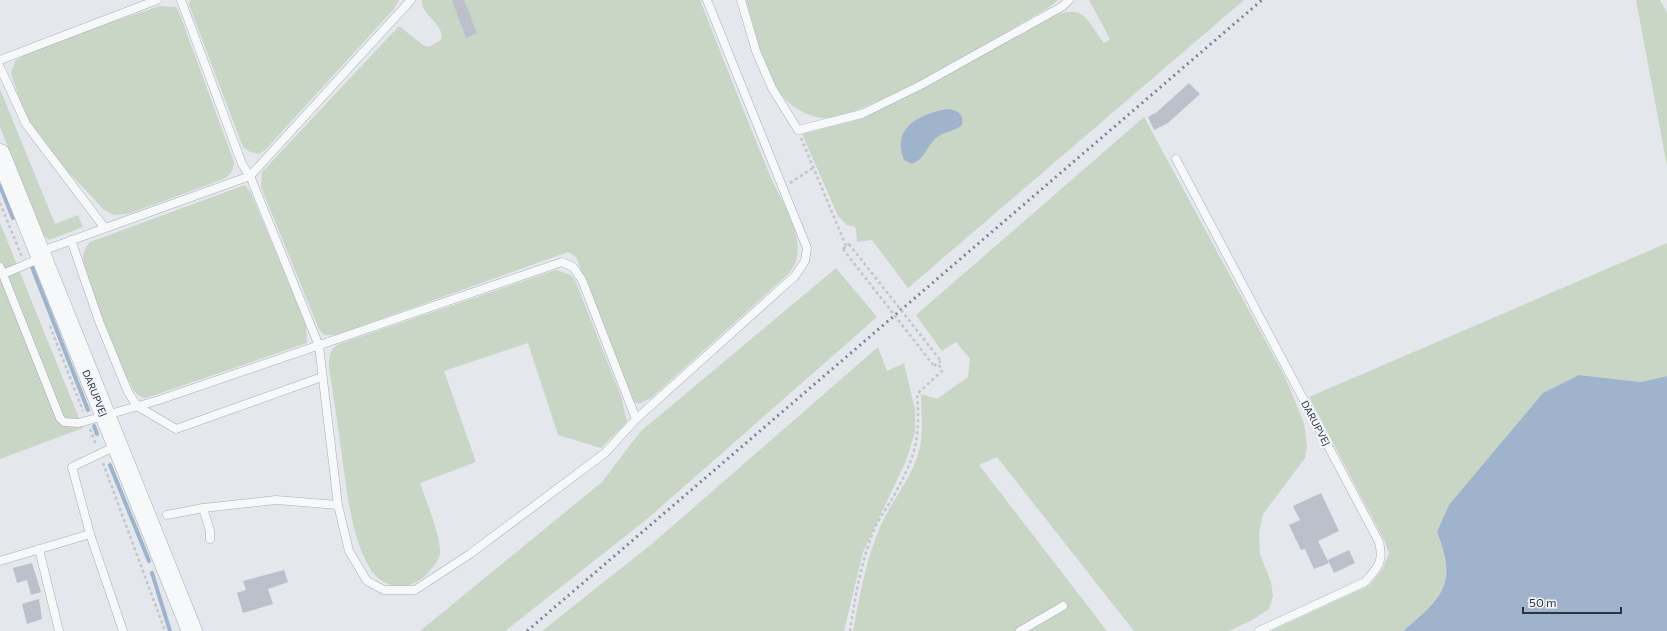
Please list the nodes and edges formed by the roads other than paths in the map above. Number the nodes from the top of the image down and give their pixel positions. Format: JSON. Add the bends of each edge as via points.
{"nodes":[{"id":1,"x":157,"y":0,"type":"edge"},
{"id":2,"x":181,"y":0,"type":"edge"},
{"id":3,"x":707,"y":0,"type":"edge"},
{"id":4,"x":741,"y":0,"type":"edge"},
{"id":5,"x":1069,"y":0,"type":"edge"},
{"id":6,"x":410,"y":1,"type":"edge"},
{"id":7,"x":0,"y":60,"type":"edge"},
{"id":8,"x":0,"y":68,"type":"edge"},
{"id":9,"x":0,"y":157,"type":"edge"},
{"id":10,"x":1176,"y":159,"type":"dead end"},
{"id":11,"x":250,"y":176,"type":"junction"},
{"id":12,"x":104,"y":227,"type":"junction"},
{"id":13,"x":70,"y":240,"type":"junction"},
{"id":14,"x":40,"y":255,"type":"junction"},
{"id":15,"x":1,"y":271,"type":"edge"},
{"id":16,"x":319,"y":346,"type":"junction"},
{"id":17,"x":322,"y":377,"type":"junction"},
{"id":18,"x":137,"y":406,"type":"junction"},
{"id":19,"x":104,"y":417,"type":"junction"},
{"id":20,"x":636,"y":419,"type":"junction"},
{"id":21,"x":116,"y":446,"type":"junction"},
{"id":22,"x":338,"y":505,"type":"junction"},
{"id":23,"x":203,"y":508,"type":"junction"},
{"id":24,"x":167,"y":515,"type":"dead end"},
{"id":25,"x":90,"y":534,"type":"junction"},
{"id":26,"x":210,"y":539,"type":"dead end"},
{"id":27,"x":39,"y":549,"type":"junction"},
{"id":28,"x":0,"y":561,"type":"edge"},
{"id":29,"x":1063,"y":606,"type":"dead end"},
{"id":30,"x":59,"y":631,"type":"edge"},
{"id":31,"x":123,"y":631,"type":"edge"},
{"id":32,"x":192,"y":631,"type":"edge"},
{"id":33,"x":1020,"y":631,"type":"edge"},
{"id":34,"x":1258,"y":631,"type":"edge"}],
"edges":[{"from":1,"to":7,"type":"lane"},
{"from":2,"to":11,"type":"lane","via":[[242,164]]},
{"from":3,"to":20,"type":"lane","via":[[807,248],[805,261],[795,276]]},
{"from":4,"to":5,"type":"lane","via":[[756,51],[772,88],[798,130],[862,114],[921,85],[1063,6]]},
{"from":6,"to":11,"type":"lane"},
{"from":8,"to":12,"type":"lane","via":[[26,124]]},
{"from":9,"to":14,"type":"street","name":"DARUPVEJ"},
{"from":10,"to":34,"type":"lane","name":"DARUPVEJ","via":[[1379,542],[1382,556],[1377,568],[1365,582]]},
{"from":11,"to":12,"type":"lane"},
{"from":11,"to":16,"type":"lane"},
{"from":12,"to":13,"type":"lane"},
{"from":13,"to":14,"type":"lane"},
{"from":13,"to":18,"type":"lane","via":[[99,321],[128,392]]},
{"from":14,"to":15,"type":"lane"},
{"from":14,"to":19,"type":"street","name":"DARUPVEJ"},
{"from":15,"to":19,"type":"lane","via":[[60,418],[64,422],[79,423]]},
{"from":16,"to":17,"type":"lane"},
{"from":16,"to":18,"type":"lane"},
{"from":16,"to":20,"type":"lane","via":[[562,262],[572,267],[582,280]]},
{"from":17,"to":18,"type":"lane","via":[[176,428]]},
{"from":17,"to":22,"type":"lane"},
{"from":18,"to":19,"type":"lane"},
{"from":19,"to":21,"type":"street","name":"DARUPVEJ"},
{"from":20,"to":22,"type":"lane","via":[[605,453],[470,554],[415,590],[384,590],[367,581],[349,552]]},
{"from":21,"to":25,"type":"lane","via":[[72,467]]},
{"from":21,"to":32,"type":"street","name":"DARUPVEJ"},
{"from":22,"to":23,"type":"lane","via":[[276,500]]},
{"from":23,"to":24,"type":"lane"},
{"from":23,"to":26,"type":"lane"},
{"from":25,"to":27,"type":"lane"},
{"from":25,"to":31,"type":"lane"},
{"from":27,"to":28,"type":"lane"},
{"from":27,"to":30,"type":"lane"},
{"from":29,"to":33,"type":"lane"}]}
